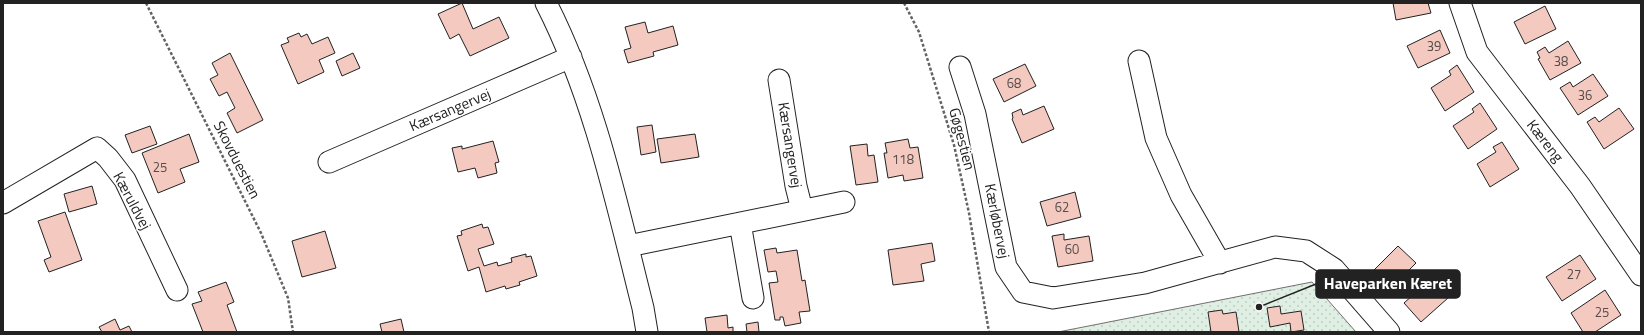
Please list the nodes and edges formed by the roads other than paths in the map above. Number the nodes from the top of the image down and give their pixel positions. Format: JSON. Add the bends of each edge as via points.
{"nodes":[{"id":1,"x":546,"y":3,"type":"edge"},
{"id":2,"x":1460,"y":3,"type":"edge"},
{"id":3,"x":571,"y":57,"type":"junction"},
{"id":4,"x":1139,"y":61,"type":"dead end"},
{"id":5,"x":960,"y":67,"type":"dead end"},
{"id":6,"x":779,"y":80,"type":"dead end"},
{"id":7,"x":329,"y":162,"type":"dead end"},
{"id":8,"x":844,"y":202,"type":"dead end"},
{"id":9,"x":3,"y":203,"type":"edge"},
{"id":10,"x":802,"y":210,"type":"junction"},
{"id":11,"x":740,"y":223,"type":"junction"},
{"id":12,"x":628,"y":246,"type":"junction"},
{"id":13,"x":1220,"y":263,"type":"junction"},
{"id":14,"x":1641,"y":274,"type":"edge"},
{"id":15,"x":177,"y":290,"type":"dead end"},
{"id":16,"x":753,"y":298,"type":"dead end"},
{"id":17,"x":647,"y":332,"type":"edge"},
{"id":18,"x":1389,"y":332,"type":"edge"}],
"edges":[{"from":1,"to":3,"type":"street"},
{"from":2,"to":14,"type":"street","name":"Kæreng","via":[[1476,52],[1580,186]]},
{"from":3,"to":7,"type":"street","name":"Kærsangervej"},
{"from":3,"to":12,"type":"street","via":[[600,140]]},
{"from":4,"to":13,"type":"street","via":[[1156,138],[1181,195]]},
{"from":5,"to":13,"type":"street","name":"Kærløbervej","via":[[975,114],[1006,267],[1023,292],[1053,298],[1145,283]]},
{"from":6,"to":10,"type":"street","name":"Kærsangervej"},
{"from":8,"to":10,"type":"street","name":"Kærsangervej"},
{"from":9,"to":15,"type":"street","name":"Kæruldvej","via":[[97,148],[125,180]]},
{"from":10,"to":11,"type":"street","name":"Kærsangervej"},
{"from":11,"to":12,"type":"street","name":"Kærsangervej"},
{"from":11,"to":16,"type":"street"},
{"from":12,"to":17,"type":"street"},
{"from":13,"to":18,"type":"street","name":"Kærløbervej","via":[[1275,247],[1306,251],[1334,269]]}]}
